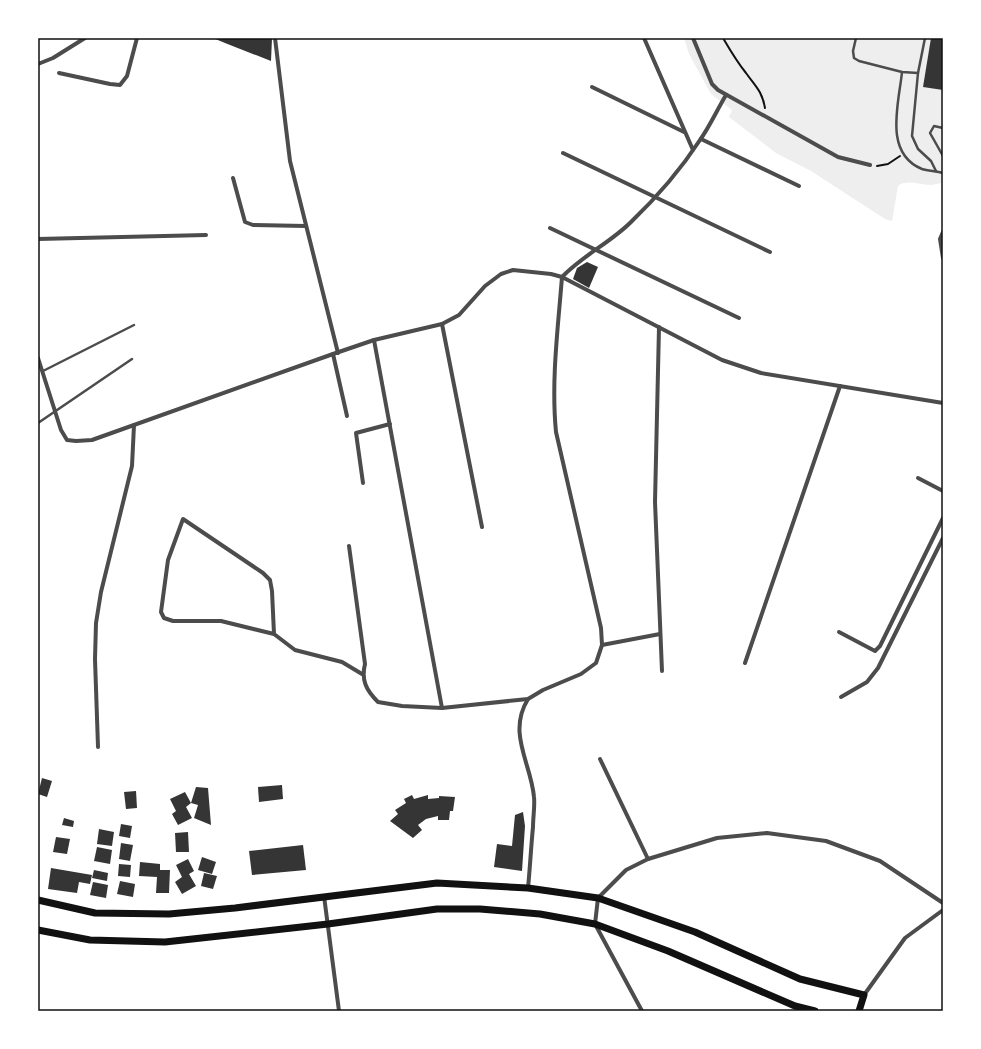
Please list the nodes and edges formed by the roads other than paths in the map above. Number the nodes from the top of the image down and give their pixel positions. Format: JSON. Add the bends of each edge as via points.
{"nodes":[{"id":1,"x":85,"y":38,"type":"edge"},
{"id":2,"x":137,"y":38,"type":"edge"},
{"id":3,"x":275,"y":38,"type":"edge"},
{"id":4,"x":644,"y":38,"type":"edge"},
{"id":5,"x":694,"y":38,"type":"edge"},
{"id":6,"x":856,"y":38,"type":"edge"},
{"id":7,"x":925,"y":38,"type":"edge"},
{"id":8,"x":38,"y":64,"type":"edge"},
{"id":9,"x":902,"y":72,"type":"junction"},
{"id":10,"x":59,"y":73,"type":"dead end"},
{"id":11,"x":918,"y":73,"type":"junction"},
{"id":12,"x":592,"y":88,"type":"dead end"},
{"id":13,"x":726,"y":95,"type":"junction"},
{"id":14,"x":943,"y":128,"type":"edge"},
{"id":15,"x":684,"y":132,"type":"junction"},
{"id":16,"x":700,"y":139,"type":"junction"},
{"id":17,"x":692,"y":150,"type":"junction"},
{"id":18,"x":563,"y":152,"type":"dead end"},
{"id":19,"x":943,"y":156,"type":"edge"},
{"id":20,"x":870,"y":165,"type":"road end"},
{"id":21,"x":936,"y":171,"type":"junction"},
{"id":22,"x":943,"y":173,"type":"edge"},
{"id":23,"x":233,"y":178,"type":"dead end"},
{"id":24,"x":799,"y":186,"type":"dead end"},
{"id":25,"x":655,"y":197,"type":"junction"},
{"id":26,"x":306,"y":226,"type":"junction"},
{"id":27,"x":550,"y":228,"type":"dead end"},
{"id":28,"x":943,"y":232,"type":"edge"},
{"id":29,"x":206,"y":235,"type":"dead end"},
{"id":30,"x":38,"y":239,"type":"edge"},
{"id":31,"x":595,"y":249,"type":"junction"},
{"id":32,"x":770,"y":252,"type":"dead end"},
{"id":33,"x":943,"y":258,"type":"edge"},
{"id":34,"x":562,"y":277,"type":"junction"},
{"id":35,"x":739,"y":318,"type":"dead end"},
{"id":36,"x":442,"y":324,"type":"junction"},
{"id":37,"x":134,"y":325,"type":"dead end"},
{"id":38,"x":658,"y":327,"type":"junction"},
{"id":39,"x":374,"y":340,"type":"junction"},
{"id":40,"x":338,"y":353,"type":"junction"},
{"id":41,"x":333,"y":354,"type":"junction"},
{"id":42,"x":38,"y":358,"type":"edge"},
{"id":43,"x":132,"y":359,"type":"dead end"},
{"id":44,"x":43,"y":371,"type":"junction"},
{"id":45,"x":840,"y":386,"type":"junction"},
{"id":46,"x":943,"y":403,"type":"edge"},
{"id":47,"x":56,"y":412,"type":"junction"},
{"id":48,"x":347,"y":416,"type":"dead end"},
{"id":49,"x":38,"y":423,"type":"edge"},
{"id":50,"x":390,"y":424,"type":"junction"},
{"id":51,"x":134,"y":425,"type":"junction"},
{"id":52,"x":918,"y":478,"type":"dead end"},
{"id":53,"x":363,"y":483,"type":"dead end"},
{"id":54,"x":943,"y":491,"type":"edge"},
{"id":55,"x":943,"y":518,"type":"edge"},
{"id":56,"x":482,"y":527,"type":"dead end"},
{"id":57,"x":943,"y":538,"type":"edge"},
{"id":58,"x":349,"y":546,"type":"dead end"},
{"id":59,"x":839,"y":632,"type":"dead end"},
{"id":60,"x":274,"y":634,"type":"junction"},
{"id":61,"x":660,"y":634,"type":"junction"},
{"id":62,"x":602,"y":646,"type":"junction"},
{"id":63,"x":745,"y":663,"type":"dead end"},
{"id":64,"x":662,"y":671,"type":"dead end"},
{"id":65,"x":362,"y":674,"type":"junction"},
{"id":66,"x":841,"y":697,"type":"dead end"},
{"id":67,"x":528,"y":699,"type":"junction"},
{"id":68,"x":442,"y":708,"type":"junction"},
{"id":69,"x":98,"y":747,"type":"dead end"},
{"id":70,"x":600,"y":759,"type":"dead end"},
{"id":71,"x":648,"y":859,"type":"junction"},
{"id":72,"x":528,"y":888,"type":"junction"},
{"id":73,"x":324,"y":896,"type":"junction"},
{"id":74,"x":598,"y":898,"type":"junction"},
{"id":75,"x":38,"y":900,"type":"edge"},
{"id":76,"x":943,"y":904,"type":"edge"},
{"id":77,"x":943,"y":910,"type":"edge"},
{"id":78,"x":328,"y":924,"type":"junction"},
{"id":79,"x":595,"y":924,"type":"junction"},
{"id":80,"x":38,"y":930,"type":"edge"},
{"id":81,"x":864,"y":995,"type":"junction"},
{"id":82,"x":339,"y":1011,"type":"edge"},
{"id":83,"x":642,"y":1011,"type":"edge"},
{"id":84,"x":815,"y":1011,"type":"edge"},
{"id":85,"x":859,"y":1011,"type":"edge"}],
"edges":[{"from":1,"to":8,"type":"street","via":[[53,58]]},
{"from":2,"to":10,"type":"street","via":[[127,76],[120,85]]},
{"from":3,"to":26,"type":"street","via":[[290,161]]},
{"from":4,"to":15,"type":"street"},
{"from":5,"to":13,"type":"street","via":[[712,84]]},
{"from":6,"to":9,"type":"lane","via":[[854,58]]},
{"from":7,"to":11,"type":"lane"},
{"from":9,"to":11,"type":"lane"},
{"from":9,"to":21,"type":"lane","via":[[897,141],[903,154],[922,169]]},
{"from":11,"to":21,"type":"lane","via":[[912,136],[918,149],[931,161]]},
{"from":12,"to":15,"type":"street"},
{"from":13,"to":16,"type":"street"},
{"from":13,"to":20,"type":"street","via":[[838,157]]},
{"from":14,"to":19,"type":"lane","via":[[934,126],[930,133]]},
{"from":15,"to":17,"type":"street"},
{"from":16,"to":17,"type":"street"},
{"from":16,"to":24,"type":"street"},
{"from":17,"to":25,"type":"street"},
{"from":18,"to":25,"type":"street"},
{"from":21,"to":22,"type":"lane"},
{"from":23,"to":26,"type":"street","via":[[245,222],[253,225]]},
{"from":25,"to":31,"type":"street","via":[[610,241]]},
{"from":25,"to":32,"type":"street"},
{"from":26,"to":40,"type":"street"},
{"from":27,"to":31,"type":"street"},
{"from":28,"to":33,"type":"street","via":[[940,239]]},
{"from":29,"to":30,"type":"street"},
{"from":31,"to":34,"type":"street"},
{"from":31,"to":35,"type":"street"},
{"from":34,"to":36,"type":"street","via":[[513,270],[501,274],[485,286],[459,315]]},
{"from":34,"to":38,"type":"street"},
{"from":34,"to":62,"type":"street","via":[[554,414],[601,628]]},
{"from":36,"to":39,"type":"street"},
{"from":36,"to":56,"type":"street"},
{"from":37,"to":44,"type":"lane"},
{"from":38,"to":45,"type":"street","via":[[722,360],[761,373]]},
{"from":38,"to":61,"type":"street","via":[[655,502]]},
{"from":39,"to":40,"type":"street"},
{"from":39,"to":50,"type":"street"},
{"from":40,"to":41,"type":"street"},
{"from":41,"to":48,"type":"street"},
{"from":41,"to":51,"type":"street"},
{"from":42,"to":44,"type":"street"},
{"from":43,"to":47,"type":"lane"},
{"from":44,"to":47,"type":"street"},
{"from":45,"to":46,"type":"street"},
{"from":45,"to":63,"type":"street"},
{"from":47,"to":49,"type":"lane"},
{"from":47,"to":51,"type":"street","via":[[67,440],[92,440]]},
{"from":50,"to":53,"type":"street","via":[[356,433]]},
{"from":50,"to":68,"type":"street"},
{"from":51,"to":69,"type":"street","via":[[132,466],[101,592],[96,623]]},
{"from":52,"to":54,"type":"street"},
{"from":55,"to":59,"type":"street","via":[[880,646],[875,650]]},
{"from":57,"to":66,"type":"street","via":[[878,668],[867,682]]},
{"from":58,"to":65,"type":"street","via":[[365,664]]},
{"from":60,"to":60,"type":"street","via":[[221,620],[172,622],[164,618],[161,612],[168,560],[183,519],[270,580]]},
{"from":60,"to":65,"type":"street","via":[[295,650],[342,662]]},
{"from":61,"to":62,"type":"street"},
{"from":61,"to":64,"type":"street"},
{"from":62,"to":67,"type":"street","via":[[596,664],[581,674]]},
{"from":65,"to":68,"type":"street","via":[[364,683],[378,702]]},
{"from":67,"to":68,"type":"street"},
{"from":67,"to":72,"type":"street","via":[[522,708],[519,732],[524,759],[532,779],[534,798]]},
{"from":70,"to":71,"type":"street"},
{"from":71,"to":74,"type":"street","via":[[626,870]]},
{"from":71,"to":76,"type":"street","via":[[717,838],[767,833],[826,841],[880,861]]},
{"from":72,"to":73,"type":"main road","via":[[437,883]]},
{"from":72,"to":74,"type":"main road"},
{"from":73,"to":75,"type":"main road","via":[[169,914],[95,913]]},
{"from":73,"to":78,"type":"street"},
{"from":74,"to":79,"type":"street"},
{"from":74,"to":81,"type":"main road","via":[[695,932],[800,979]]},
{"from":77,"to":81,"type":"street","via":[[906,938]]},
{"from":78,"to":79,"type":"main road","via":[[437,909],[480,909],[540,914]]},
{"from":78,"to":80,"type":"main road","via":[[165,942],[90,940]]},
{"from":78,"to":82,"type":"street"},
{"from":79,"to":83,"type":"street"},
{"from":79,"to":84,"type":"main road","via":[[668,950],[795,1006]]},
{"from":81,"to":85,"type":"main road"}]}
